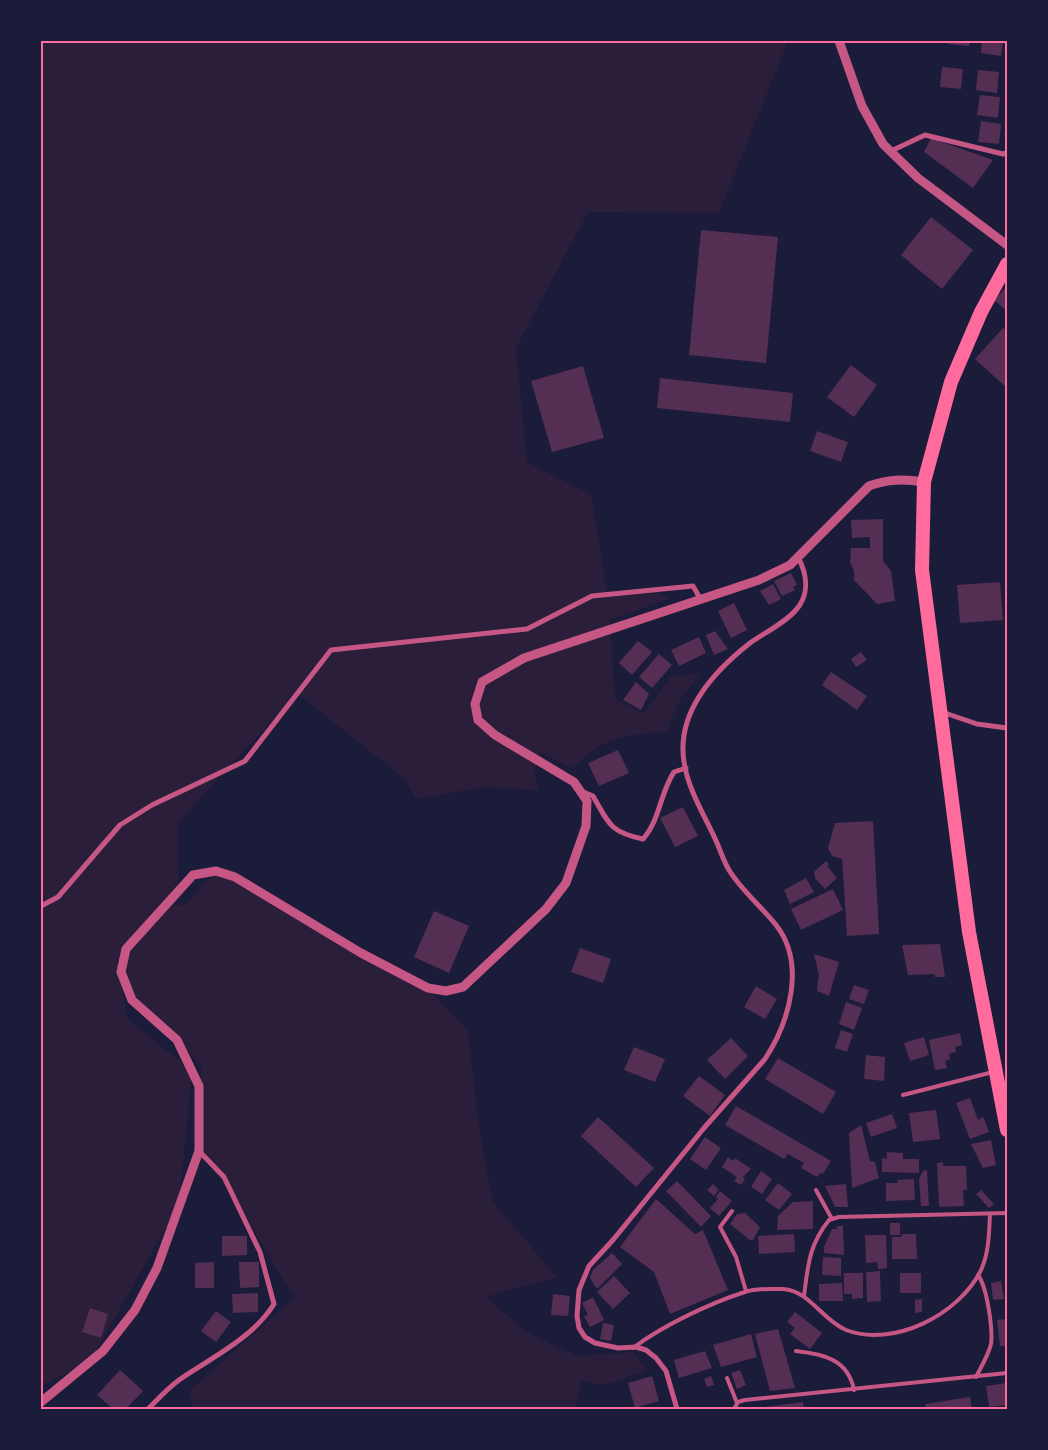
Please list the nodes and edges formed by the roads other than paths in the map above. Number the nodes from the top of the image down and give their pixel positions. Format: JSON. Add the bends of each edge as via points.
{"nodes":[{"id":1,"x":839,"y":41,"type":"edge"},
{"id":2,"x":891,"y":152,"type":"junction"},
{"id":3,"x":1007,"y":153,"type":"edge"},
{"id":4,"x":1007,"y":245,"type":"edge"},
{"id":5,"x":1007,"y":264,"type":"edge"},
{"id":6,"x":924,"y":482,"type":"junction"},
{"id":7,"x":798,"y":557,"type":"junction"},
{"id":8,"x":701,"y":600,"type":"junction"},
{"id":9,"x":942,"y":712,"type":"junction"},
{"id":10,"x":1007,"y":728,"type":"edge"},
{"id":11,"x":686,"y":768,"type":"junction"},
{"id":12,"x":580,"y":791,"type":"junction"},
{"id":13,"x":41,"y":906,"type":"edge"},
{"id":14,"x":996,"y":1071,"type":"junction"},
{"id":15,"x":903,"y":1095,"type":"dead end"},
{"id":16,"x":1007,"y":1130,"type":"edge"},
{"id":17,"x":199,"y":1150,"type":"junction"},
{"id":18,"x":816,"y":1190,"type":"dead end"},
{"id":19,"x":732,"y":1211,"type":"dead end"},
{"id":20,"x":1007,"y":1213,"type":"edge"},
{"id":21,"x":990,"y":1214,"type":"junction"},
{"id":22,"x":832,"y":1219,"type":"junction"},
{"id":23,"x":978,"y":1275,"type":"junction"},
{"id":24,"x":746,"y":1291,"type":"junction"},
{"id":25,"x":804,"y":1296,"type":"junction"},
{"id":26,"x":633,"y":1348,"type":"junction"},
{"id":27,"x":796,"y":1351,"type":"dead end"},
{"id":28,"x":1007,"y":1373,"type":"edge"},
{"id":29,"x":976,"y":1377,"type":"junction"},
{"id":30,"x":726,"y":1378,"type":"dead end"},
{"id":31,"x":854,"y":1390,"type":"junction"},
{"id":32,"x":41,"y":1402,"type":"edge"},
{"id":33,"x":737,"y":1403,"type":"junction"},
{"id":34,"x":148,"y":1409,"type":"edge"},
{"id":35,"x":677,"y":1409,"type":"edge"},
{"id":36,"x":734,"y":1409,"type":"edge"}],
"edges":[{"from":1,"to":2,"type":"street","via":[[862,106],[883,144]]},
{"from":2,"to":3,"type":"street","via":[[925,136]]},
{"from":2,"to":4,"type":"street","via":[[918,178]]},
{"from":5,"to":6,"type":"highway","via":[[980,312],[951,382]]},
{"from":6,"to":7,"type":"street","via":[[904,479],[869,486]]},
{"from":6,"to":9,"type":"highway","via":[[922,570]]},
{"from":7,"to":8,"type":"street","via":[[790,565],[759,580]]},
{"from":7,"to":11,"type":"street","via":[[806,572],[802,599],[796,610],[750,643],[718,672],[697,698],[682,738]]},
{"from":8,"to":12,"type":"street","via":[[524,658],[482,682],[475,704],[478,720],[495,735],[574,782]]},
{"from":8,"to":13,"type":"street","via":[[693,586],[592,596],[527,629],[331,650],[245,761],[152,805],[120,825],[58,897]]},
{"from":9,"to":10,"type":"street","via":[[977,724]]},
{"from":9,"to":14,"type":"highway","via":[[969,932]]},
{"from":11,"to":12,"type":"street","via":[[674,772],[666,784],[652,830],[644,839],[615,830],[593,796]]},
{"from":11,"to":26,"type":"street","via":[[728,870],[777,926],[789,945],[793,982],[773,1046],[765,1059],[589,1266],[577,1301],[579,1328],[595,1343]]},
{"from":12,"to":17,"type":"street","via":[[587,801],[586,826],[566,883],[546,909],[463,986],[446,991],[428,988],[361,953],[235,877],[216,871],[193,875],[126,949],[121,972],[132,1000],[177,1040],[199,1086]]},
{"from":14,"to":15,"type":"lane"},
{"from":14,"to":16,"type":"highway"},
{"from":17,"to":32,"type":"street","via":[[157,1268],[135,1310],[103,1351]]},
{"from":17,"to":34,"type":"street","via":[[224,1177],[260,1252],[274,1304],[266,1317],[232,1345],[177,1382]]},
{"from":18,"to":22,"type":"lane"},
{"from":19,"to":24,"type":"lane","via":[[720,1227],[736,1257]]},
{"from":20,"to":21,"type":"lane"},
{"from":21,"to":22,"type":"lane"},
{"from":21,"to":23,"type":"lane","via":[[985,1260]]},
{"from":22,"to":25,"type":"lane","via":[[824,1226],[810,1251]]},
{"from":23,"to":25,"type":"lane","via":[[939,1315],[908,1330],[883,1336],[861,1335],[843,1329],[830,1322]]},
{"from":23,"to":29,"type":"lane","via":[[985,1288],[991,1332],[990,1344]]},
{"from":24,"to":25,"type":"lane","via":[[786,1290]]},
{"from":24,"to":26,"type":"lane","via":[[655,1331]]},
{"from":26,"to":35,"type":"street","via":[[646,1350],[666,1371]]},
{"from":27,"to":31,"type":"lane","via":[[833,1358],[842,1364]]},
{"from":28,"to":29,"type":"lane"},
{"from":29,"to":31,"type":"lane"},
{"from":30,"to":33,"type":"lane"},
{"from":31,"to":33,"type":"lane"},
{"from":33,"to":36,"type":"lane"}]}
